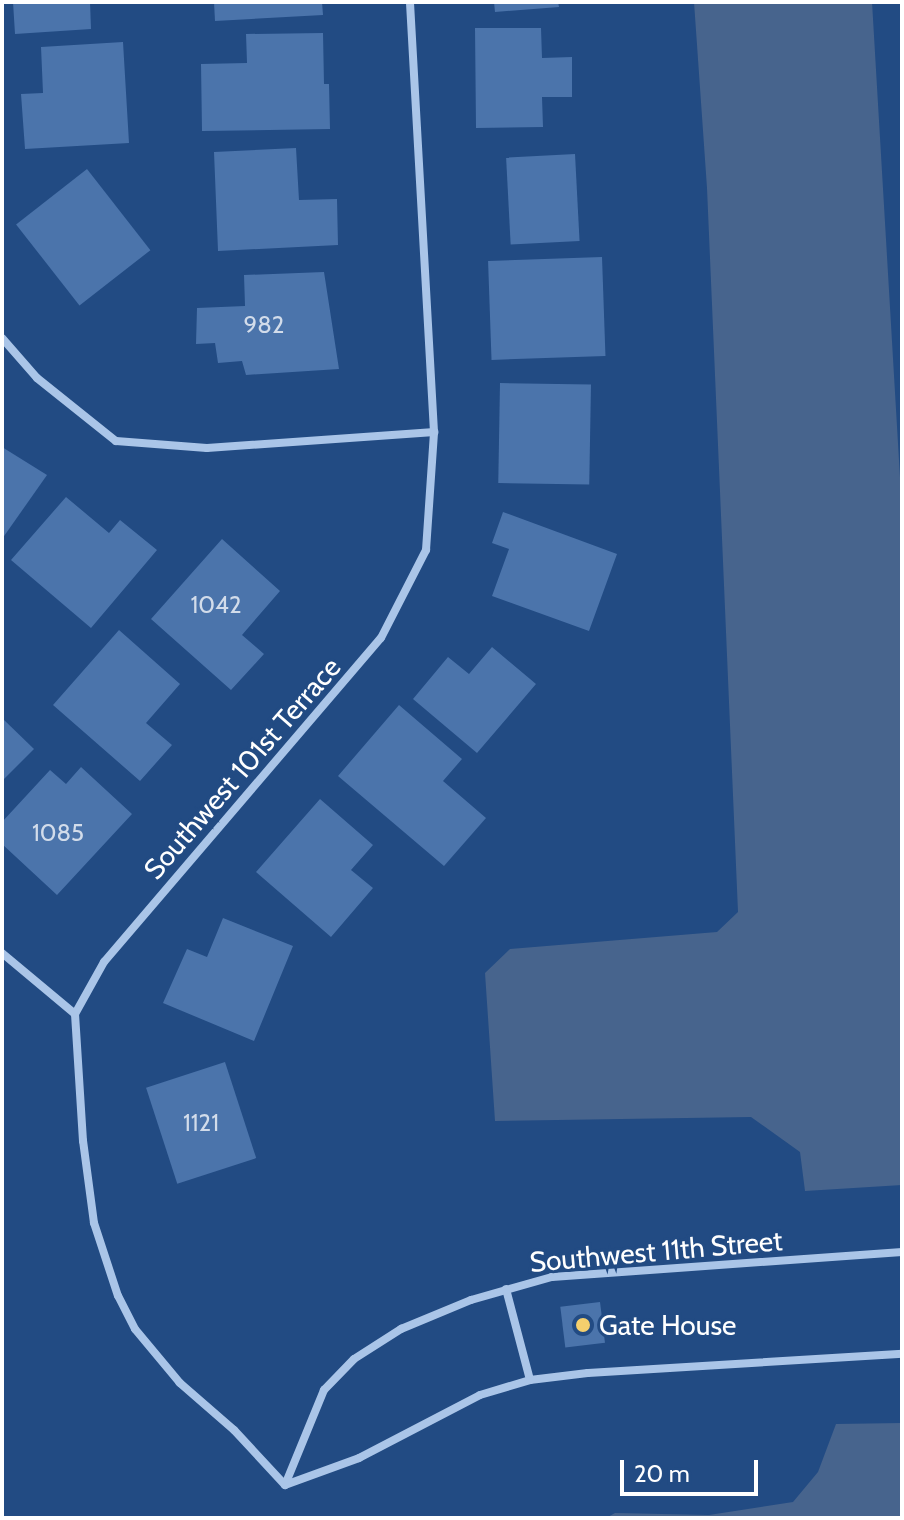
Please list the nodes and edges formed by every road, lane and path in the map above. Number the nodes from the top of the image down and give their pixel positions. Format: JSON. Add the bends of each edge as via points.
{"nodes":[{"id":1,"x":410,"y":2,"type":"edge"},
{"id":2,"x":2,"y":338,"type":"edge"},
{"id":3,"x":434,"y":432,"type":"junction"},
{"id":4,"x":2,"y":953,"type":"edge"},
{"id":5,"x":75,"y":1014,"type":"junction"},
{"id":6,"x":902,"y":1252,"type":"edge"},
{"id":7,"x":506,"y":1289,"type":"junction"},
{"id":8,"x":902,"y":1354,"type":"edge"},
{"id":9,"x":530,"y":1380,"type":"junction"},
{"id":10,"x":285,"y":1485,"type":"junction"}],
"edges":[{"from":1,"to":3,"type":"street","name":"Southwest 101st Terrace"},
{"from":2,"to":3,"type":"street","via":[[37,378],[116,441],[207,448]]},
{"from":3,"to":5,"type":"street","name":"Southwest 101st Terrace","via":[[426,550],[381,638],[104,962]]},
{"from":4,"to":5,"type":"street"},
{"from":5,"to":10,"type":"street","via":[[94,1223],[118,1296],[135,1329],[180,1383]]},
{"from":6,"to":7,"type":"street","name":"Southwest 11th Street","via":[[552,1277]]},
{"from":7,"to":9,"type":"street"},
{"from":7,"to":10,"type":"street","name":"Southwest 11th Street","via":[[401,1329],[354,1359],[324,1390]]},
{"from":8,"to":9,"type":"street"},
{"from":9,"to":10,"type":"street","via":[[480,1395],[359,1458]]}]}
